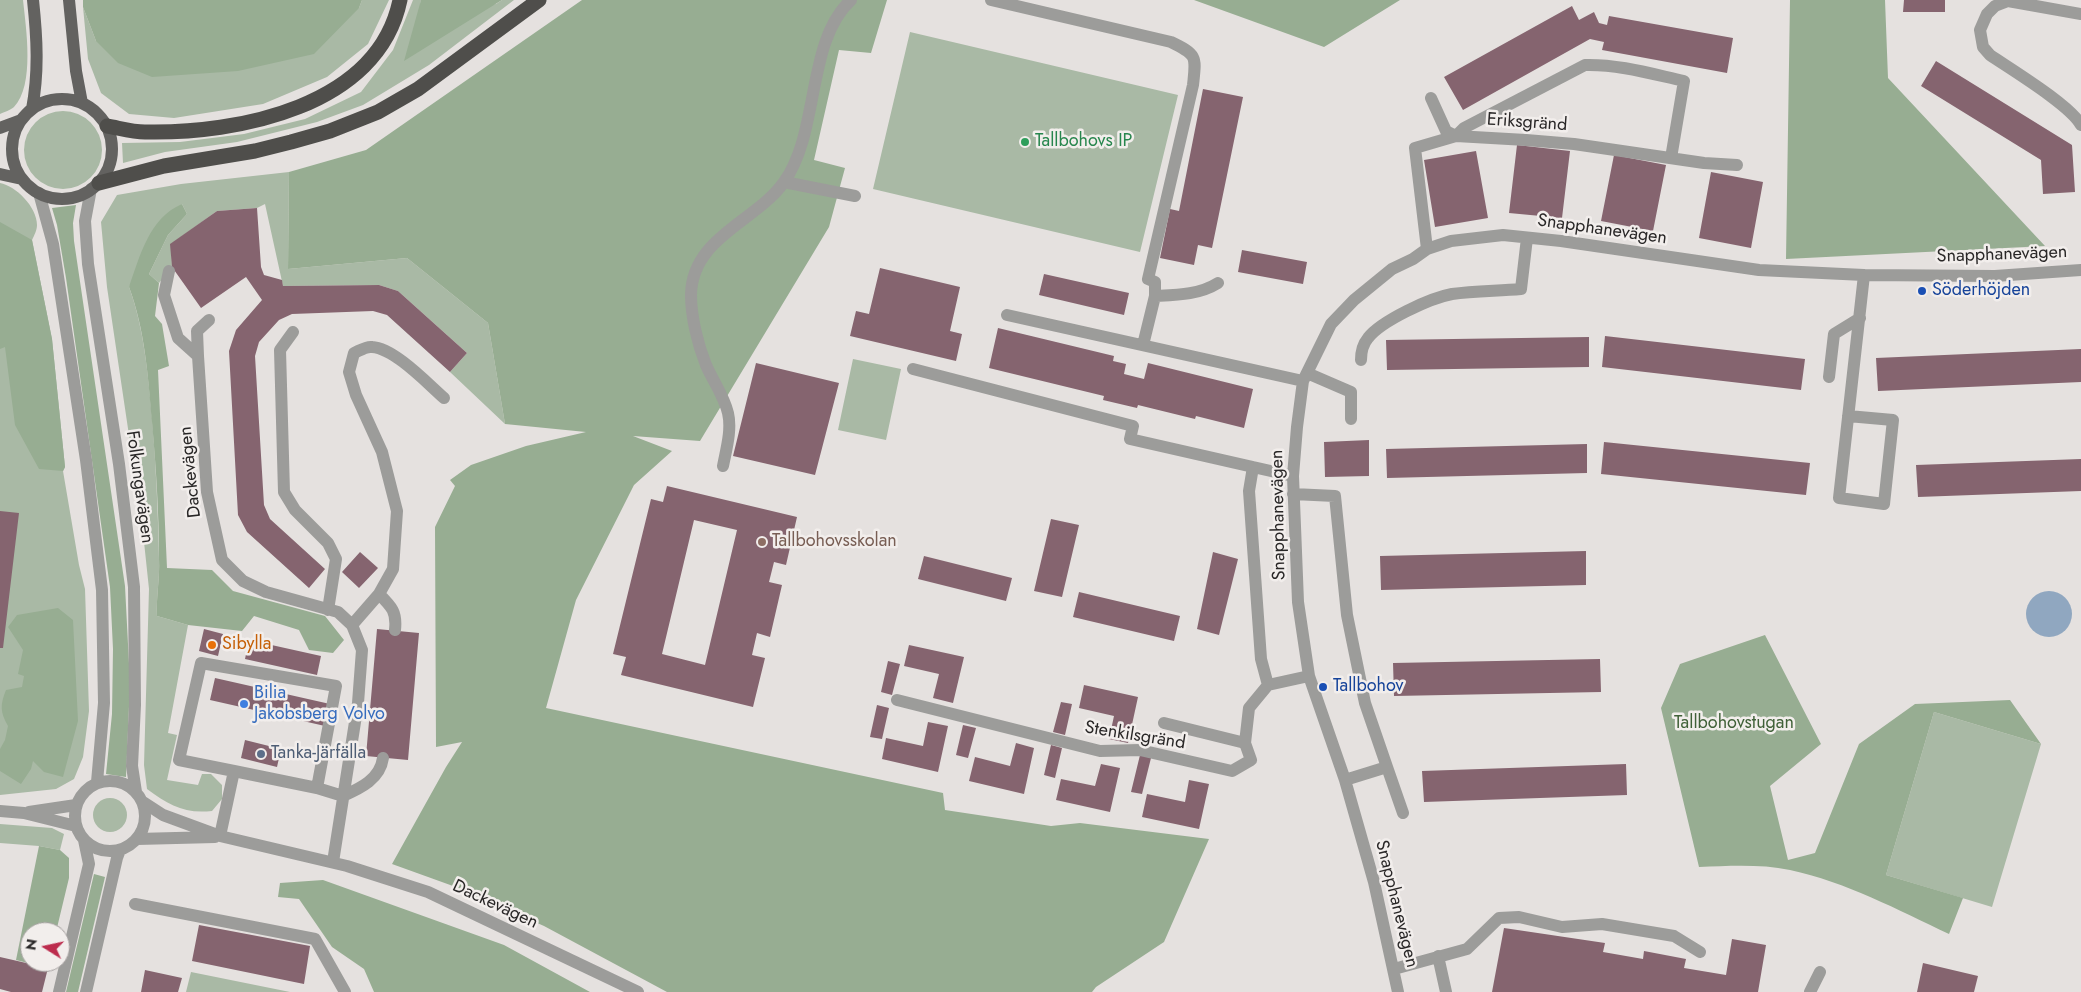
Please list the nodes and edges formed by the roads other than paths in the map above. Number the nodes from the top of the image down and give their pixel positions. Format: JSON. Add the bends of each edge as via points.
{"nodes":[{"id":1,"x":33,"y":0,"type":"edge"},
{"id":2,"x":69,"y":0,"type":"edge"},
{"id":3,"x":400,"y":0,"type":"edge"},
{"id":4,"x":540,"y":0,"type":"edge"},
{"id":5,"x":851,"y":0,"type":"edge"},
{"id":6,"x":990,"y":0,"type":"edge"},
{"id":7,"x":2081,"y":14,"type":"edge"},
{"id":8,"x":1431,"y":98,"type":"dead end"},
{"id":9,"x":82,"y":103,"type":"junction"},
{"id":10,"x":32,"y":109,"type":"junction"},
{"id":11,"x":21,"y":120,"type":"junction"},
{"id":12,"x":2081,"y":125,"type":"edge"},
{"id":13,"x":107,"y":126,"type":"junction"},
{"id":14,"x":0,"y":128,"type":"edge"},
{"id":15,"x":1456,"y":136,"type":"junction"},
{"id":16,"x":1671,"y":158,"type":"junction"},
{"id":17,"x":1737,"y":165,"type":"dead end"},
{"id":18,"x":0,"y":174,"type":"edge"},
{"id":19,"x":22,"y":179,"type":"junction"},
{"id":20,"x":784,"y":182,"type":"junction"},
{"id":21,"x":95,"y":186,"type":"junction"},
{"id":22,"x":39,"y":193,"type":"junction"},
{"id":23,"x":855,"y":196,"type":"dead end"},
{"id":24,"x":1528,"y":238,"type":"junction"},
{"id":25,"x":1427,"y":249,"type":"junction"},
{"id":26,"x":2081,"y":270,"type":"edge"},
{"id":27,"x":169,"y":271,"type":"dead end"},
{"id":28,"x":1864,"y":276,"type":"junction"},
{"id":29,"x":1218,"y":283,"type":"dead end"},
{"id":30,"x":1155,"y":296,"type":"junction"},
{"id":31,"x":1007,"y":315,"type":"dead end"},
{"id":32,"x":1860,"y":318,"type":"junction"},
{"id":33,"x":209,"y":320,"type":"dead end"},
{"id":34,"x":293,"y":332,"type":"dead end"},
{"id":35,"x":1143,"y":345,"type":"junction"},
{"id":36,"x":198,"y":356,"type":"junction"},
{"id":37,"x":1361,"y":360,"type":"dead end"},
{"id":38,"x":913,"y":369,"type":"dead end"},
{"id":39,"x":1305,"y":377,"type":"junction"},
{"id":40,"x":1829,"y":377,"type":"dead end"},
{"id":41,"x":444,"y":398,"type":"dead end"},
{"id":42,"x":1848,"y":416,"type":"junction"},
{"id":43,"x":1351,"y":419,"type":"dead end"},
{"id":44,"x":722,"y":466,"type":"dead end"},
{"id":45,"x":1253,"y":467,"type":"junction"},
{"id":46,"x":1293,"y":476,"type":"junction"},
{"id":47,"x":1293,"y":494,"type":"junction"},
{"id":48,"x":379,"y":594,"type":"junction"},
{"id":49,"x":328,"y":610,"type":"junction"},
{"id":50,"x":352,"y":625,"type":"junction"},
{"id":51,"x":395,"y":630,"type":"dead end"},
{"id":52,"x":1309,"y":676,"type":"junction"},
{"id":53,"x":1268,"y":685,"type":"junction"},
{"id":54,"x":897,"y":700,"type":"dead end"},
{"id":55,"x":1164,"y":723,"type":"dead end"},
{"id":56,"x":1245,"y":742,"type":"junction"},
{"id":57,"x":383,"y":758,"type":"dead end"},
{"id":58,"x":1387,"y":767,"type":"junction"},
{"id":59,"x":234,"y":771,"type":"junction"},
{"id":60,"x":1345,"y":780,"type":"junction"},
{"id":61,"x":97,"y":782,"type":"junction"},
{"id":62,"x":317,"y":788,"type":"junction"},
{"id":63,"x":343,"y":796,"type":"junction"},
{"id":64,"x":140,"y":797,"type":"junction"},
{"id":65,"x":76,"y":805,"type":"junction"},
{"id":66,"x":0,"y":811,"type":"edge"},
{"id":67,"x":24,"y":813,"type":"junction"},
{"id":68,"x":1403,"y":814,"type":"dead end"},
{"id":69,"x":76,"y":826,"type":"junction"},
{"id":70,"x":220,"y":836,"type":"junction"},
{"id":71,"x":137,"y":839,"type":"junction"},
{"id":72,"x":84,"y":840,"type":"junction"},
{"id":73,"x":120,"y":850,"type":"junction"},
{"id":74,"x":333,"y":862,"type":"junction"},
{"id":75,"x":135,"y":904,"type":"dead end"},
{"id":76,"x":1700,"y":952,"type":"dead end"},
{"id":77,"x":1438,"y":956,"type":"junction"},
{"id":78,"x":1394,"y":969,"type":"junction"},
{"id":79,"x":1820,"y":972,"type":"dead end"},
{"id":80,"x":59,"y":992,"type":"edge"},
{"id":81,"x":86,"y":992,"type":"edge"},
{"id":82,"x":345,"y":992,"type":"edge"},
{"id":83,"x":638,"y":992,"type":"edge"},
{"id":84,"x":1398,"y":992,"type":"edge"},
{"id":85,"x":1446,"y":992,"type":"edge"},
{"id":86,"x":1810,"y":992,"type":"edge"}],
"edges":[{"from":1,"to":10,"type":"main road","via":[[38,48]]},
{"from":2,"to":9,"type":"main road"},
{"from":3,"to":13,"type":"highway","via":[[385,41],[361,70],[330,92],[253,122],[215,128],[143,132]]},
{"from":4,"to":21,"type":"highway","via":[[418,89],[378,112],[291,142],[164,166]]},
{"from":5,"to":20,"type":"street","via":[[834,18],[805,131]]},
{"from":6,"to":30,"type":"street","via":[[1171,42],[1190,51],[1193,56],[1193,85],[1148,279],[1155,282]]},
{"from":7,"to":12,"type":"street","via":[[2008,1],[1995,6],[1987,14],[1980,30],[1983,47],[1990,55],[2057,101]]},
{"from":8,"to":15,"type":"street","via":[[1446,131]]},
{"from":9,"to":10,"type":"main road","via":[[56,99]]},
{"from":9,"to":13,"type":"main road","via":[[97,112]]},
{"from":10,"to":11,"type":"main road"},
{"from":11,"to":14,"type":"main road"},
{"from":11,"to":19,"type":"main road","via":[[12,143],[16,167]]},
{"from":13,"to":21,"type":"main road","via":[[112,156],[107,170]]},
{"from":15,"to":16,"type":"street","name":"Eriksgränd","via":[[1574,144]]},
{"from":15,"to":16,"type":"street","via":[[1464,128],[1585,65],[1598,64],[1684,81]]},
{"from":15,"to":25,"type":"street","name":"Eriksgränd","via":[[1415,148]]},
{"from":16,"to":17,"type":"street","name":"Eriksgränd"},
{"from":18,"to":19,"type":"main road"},
{"from":19,"to":22,"type":"main road"},
{"from":20,"to":23,"type":"street"},
{"from":20,"to":44,"type":"street","via":[[712,244],[693,275],[691,295],[698,335],[706,364],[729,415],[728,442]]},
{"from":21,"to":22,"type":"main road","via":[[79,196],[65,199]]},
{"from":21,"to":64,"type":"street","name":"Folkungavägen","via":[[85,221],[88,264],[134,587],[132,766]]},
{"from":22,"to":61,"type":"street","via":[[53,244],[102,590],[104,703]]},
{"from":24,"to":25,"type":"street","name":"Snapphanevägen","via":[[1503,235],[1460,240]]},
{"from":24,"to":28,"type":"street","name":"Snapphanevägen","via":[[1759,270]]},
{"from":24,"to":37,"type":"street","via":[[1521,289],[1450,295],[1405,311],[1367,339]]},
{"from":25,"to":39,"type":"street","name":"Snapphanevägen","via":[[1392,269],[1331,324]]},
{"from":26,"to":28,"type":"street","name":"Snapphanevägen","via":[[1995,276]]},
{"from":27,"to":36,"type":"street","via":[[164,295],[178,338]]},
{"from":28,"to":32,"type":"street"},
{"from":29,"to":30,"type":"street","via":[[1189,294]]},
{"from":30,"to":35,"type":"street"},
{"from":31,"to":35,"type":"street"},
{"from":32,"to":40,"type":"street","via":[[1834,334]]},
{"from":32,"to":42,"type":"street"},
{"from":33,"to":36,"type":"street","name":"Dackevägen","via":[[197,331]]},
{"from":34,"to":49,"type":"street","via":[[280,350],[284,492],[295,510],[328,543],[336,558]]},
{"from":35,"to":39,"type":"street"},
{"from":36,"to":49,"type":"street","name":"Dackevägen","via":[[207,492],[222,560],[243,581],[266,592]]},
{"from":38,"to":45,"type":"street","via":[[1133,426],[1130,440]]},
{"from":39,"to":43,"type":"street","via":[[1351,392]]},
{"from":39,"to":46,"type":"street","name":"Snapphanevägen"},
{"from":41,"to":48,"type":"street","via":[[383,349],[370,346],[354,353],[349,372],[382,452],[397,511],[393,569]]},
{"from":42,"to":42,"type":"street","via":[[1839,498],[1884,504],[1893,420]]},
{"from":45,"to":46,"type":"street"},
{"from":45,"to":53,"type":"street","via":[[1249,491],[1261,659]]},
{"from":46,"to":47,"type":"street","name":"Snapphanevägen"},
{"from":47,"to":52,"type":"street","name":"Snapphanevägen","via":[[1298,602]]},
{"from":47,"to":58,"type":"street","via":[[1335,496],[1347,615],[1365,703]]},
{"from":48,"to":50,"type":"street"},
{"from":48,"to":51,"type":"street","via":[[396,616]]},
{"from":49,"to":50,"type":"street","name":"Dackevägen","via":[[338,612]]},
{"from":50,"to":63,"type":"street","via":[[362,650],[358,703]]},
{"from":52,"to":53,"type":"street"},
{"from":52,"to":60,"type":"street","name":"Snapphanevägen"},
{"from":53,"to":56,"type":"street","name":"Stenkilsgränd","via":[[1249,708]]},
{"from":54,"to":56,"type":"street","name":"Stenkilsgränd","via":[[1037,729],[1100,752],[1140,750],[1232,771],[1251,760]]},
{"from":55,"to":56,"type":"street"},
{"from":57,"to":63,"type":"street","via":[[379,772],[364,786]]},
{"from":58,"to":60,"type":"street"},
{"from":58,"to":68,"type":"street"},
{"from":59,"to":62,"type":"street"},
{"from":59,"to":62,"type":"street","via":[[179,760],[201,663],[336,686]]},
{"from":59,"to":70,"type":"street"},
{"from":60,"to":78,"type":"street","name":"Snapphanevägen"},
{"from":61,"to":64,"type":"street","via":[[118,781]]},
{"from":61,"to":65,"type":"street","via":[[85,791]]},
{"from":62,"to":63,"type":"street"},
{"from":63,"to":74,"type":"street"},
{"from":64,"to":70,"type":"street","name":"Dackevägen","via":[[163,814]]},
{"from":64,"to":71,"type":"street","via":[[145,822]]},
{"from":65,"to":67,"type":"street"},
{"from":65,"to":69,"type":"street"},
{"from":66,"to":67,"type":"street"},
{"from":67,"to":69,"type":"street"},
{"from":69,"to":72,"type":"street"},
{"from":70,"to":71,"type":"street","name":"Dackevägen"},
{"from":70,"to":74,"type":"street","name":"Dackevägen"},
{"from":71,"to":73,"type":"street"},
{"from":72,"to":73,"type":"street","via":[[102,850]]},
{"from":72,"to":80,"type":"street","via":[[89,864]]},
{"from":73,"to":81,"type":"street"},
{"from":74,"to":83,"type":"street","name":"Dackevägen","via":[[428,892]]},
{"from":75,"to":82,"type":"street","via":[[315,939]]},
{"from":76,"to":77,"type":"street","via":[[1674,936],[1602,924],[1562,927],[1519,917],[1499,918],[1467,948]]},
{"from":77,"to":78,"type":"street"},
{"from":77,"to":85,"type":"street"},
{"from":78,"to":84,"type":"street","name":"Snapphanevägen"},
{"from":79,"to":86,"type":"street"}]}
